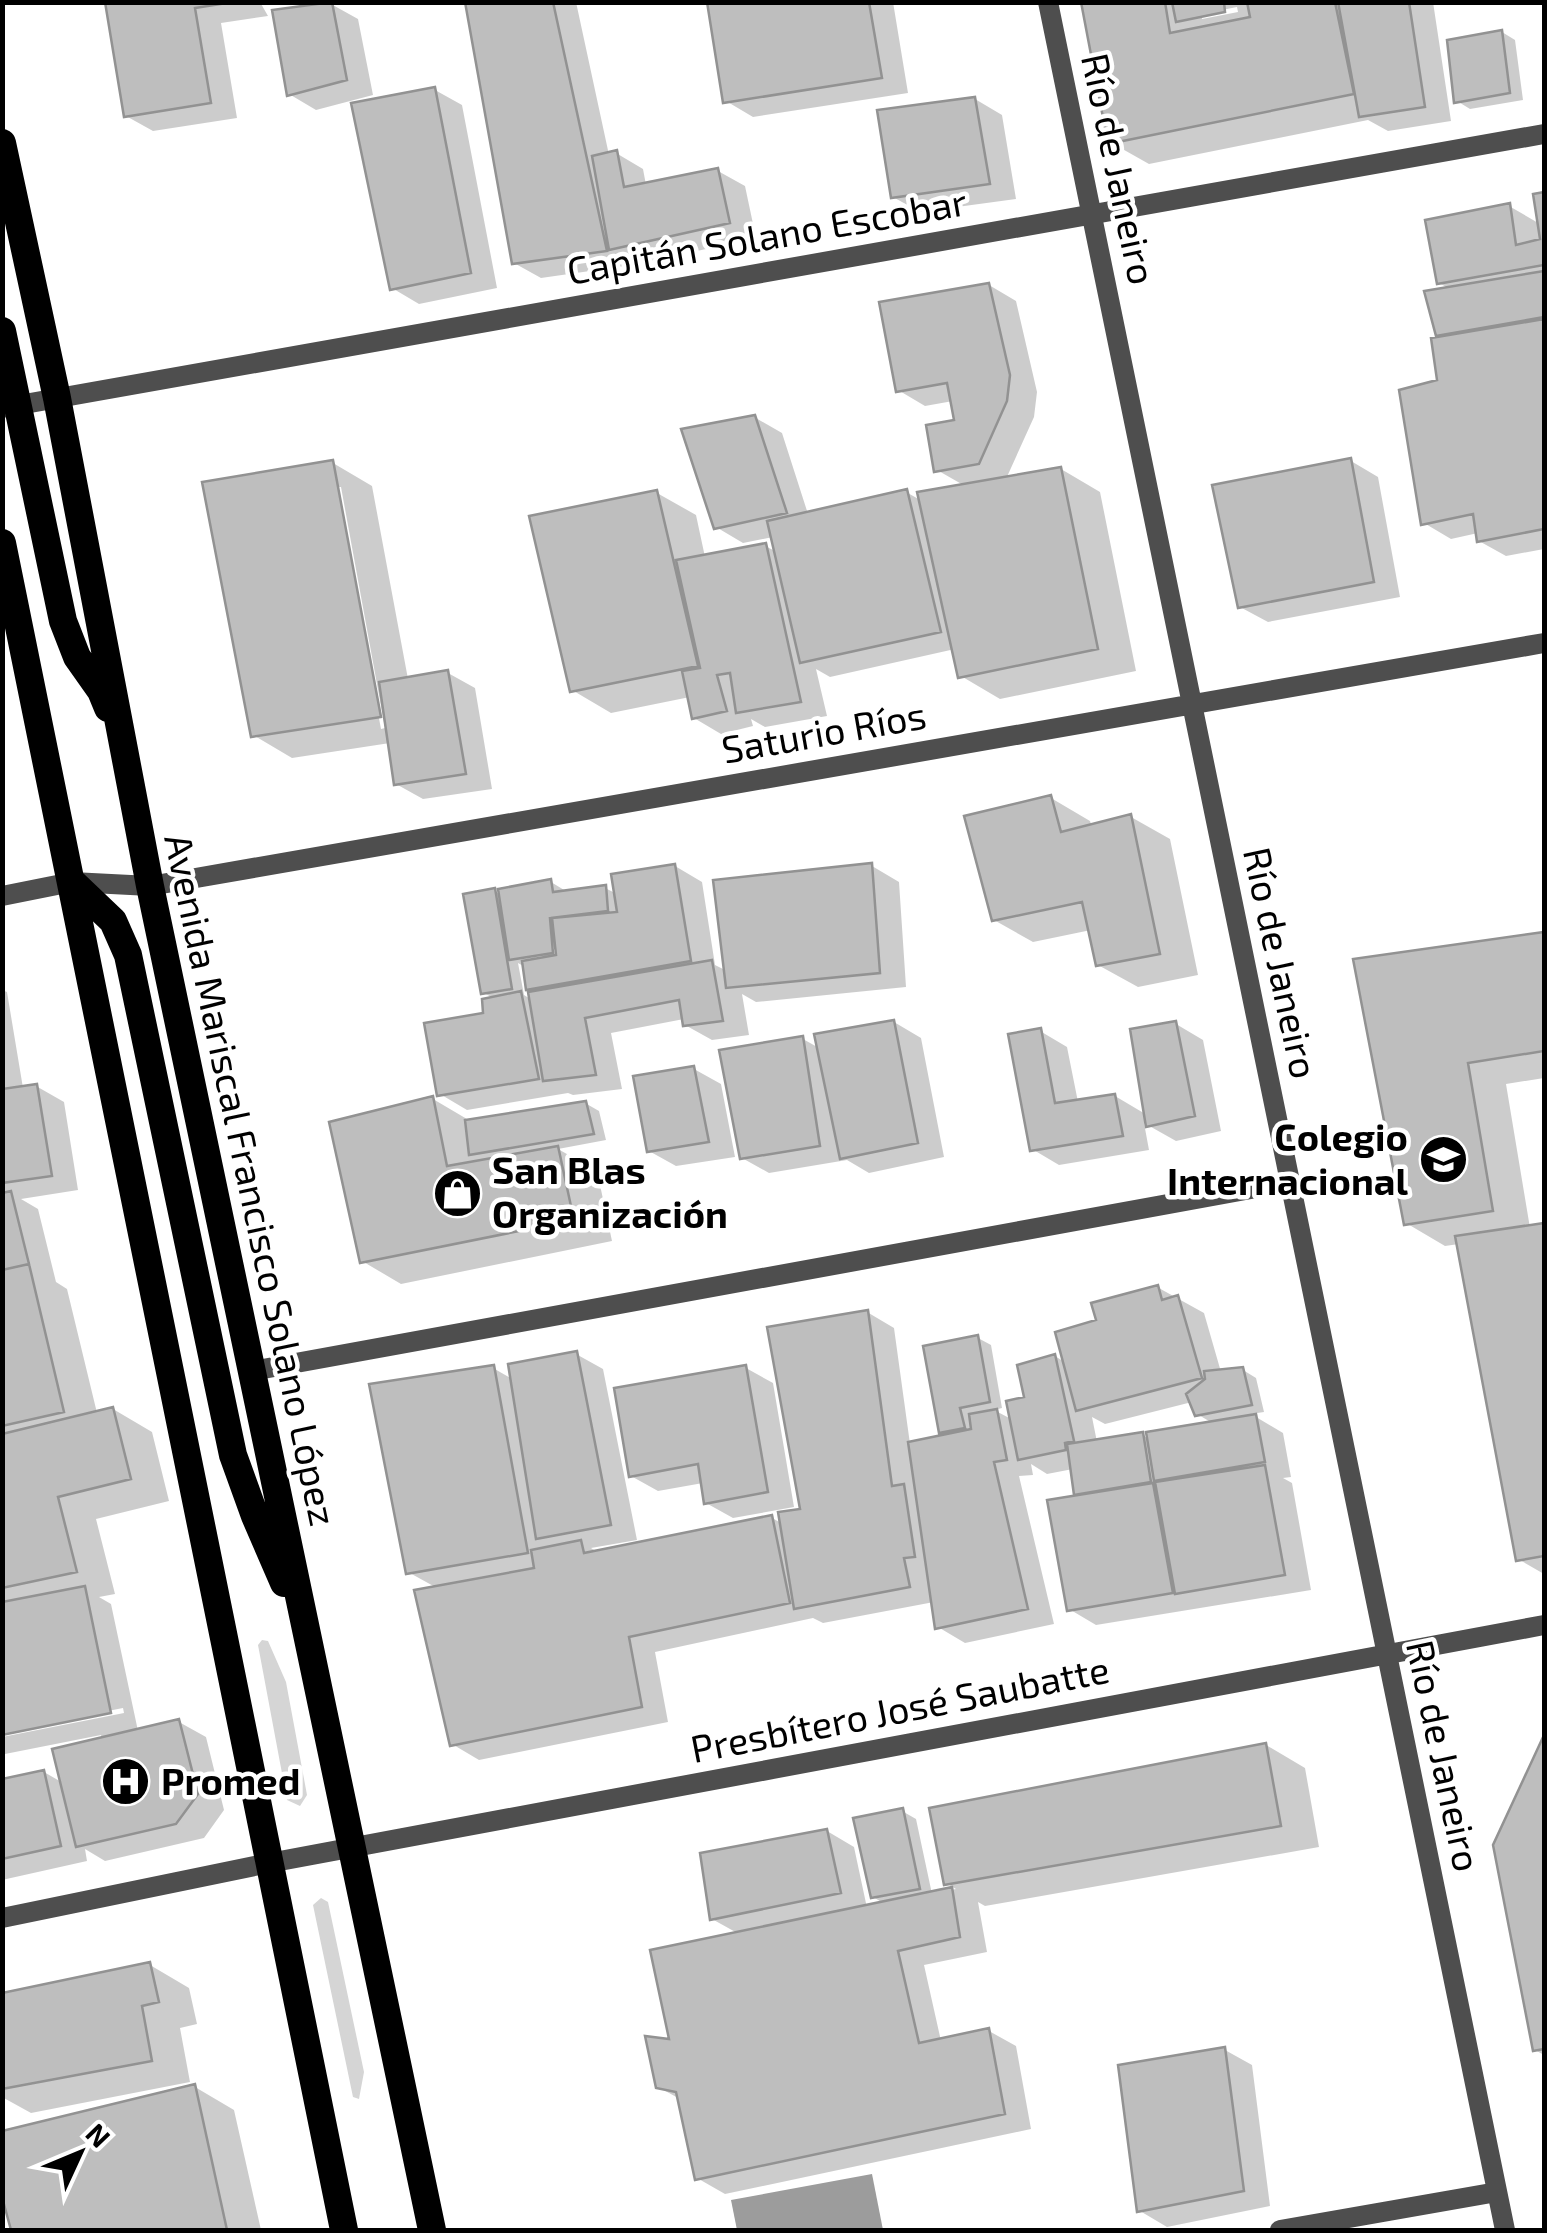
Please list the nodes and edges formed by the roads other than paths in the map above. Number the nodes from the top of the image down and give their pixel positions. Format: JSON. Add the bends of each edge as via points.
{"nodes":[{"id":1,"x":1048,"y":2,"type":"edge"},
{"id":2,"x":1544,"y":134,"type":"edge"},
{"id":3,"x":2,"y":144,"type":"edge"},
{"id":4,"x":1092,"y":214,"type":"junction"},
{"id":5,"x":2,"y":331,"type":"edge"},
{"id":6,"x":57,"y":398,"type":"junction"},
{"id":7,"x":10,"y":407,"type":"edge"},
{"id":8,"x":2,"y":543,"type":"edge"},
{"id":9,"x":1544,"y":644,"type":"edge"},
{"id":10,"x":1192,"y":704,"type":"junction"},
{"id":11,"x":124,"y":747,"type":"junction"},
{"id":12,"x":72,"y":882,"type":"junction"},
{"id":13,"x":150,"y":886,"type":"junction"},
{"id":14,"x":2,"y":896,"type":"edge"},
{"id":15,"x":1289,"y":1182,"type":"junction"},
{"id":16,"x":252,"y":1371,"type":"junction"},
{"id":17,"x":304,"y":1625,"type":"junction"},
{"id":18,"x":1544,"y":1625,"type":"edge"},
{"id":19,"x":1386,"y":1654,"type":"junction"},
{"id":20,"x":352,"y":1848,"type":"junction"},
{"id":21,"x":270,"y":1863,"type":"junction"},
{"id":22,"x":2,"y":1918,"type":"edge"},
{"id":23,"x":1497,"y":2192,"type":"junction"},
{"id":24,"x":344,"y":2230,"type":"edge"},
{"id":25,"x":432,"y":2230,"type":"edge"},
{"id":26,"x":1280,"y":2230,"type":"edge"},
{"id":27,"x":1505,"y":2230,"type":"edge"}],
"edges":[{"from":1,"to":4,"type":"street","name":"Río de Janeiro"},
{"from":2,"to":4,"type":"street","name":"Capitán Solano Escobar"},
{"from":3,"to":6,"type":"highway","name":"Avenida Mariscal Francisco Solano López"},
{"from":4,"to":6,"type":"street","name":"Capitán Solano Escobar"},
{"from":4,"to":10,"type":"street","name":"Río de Janeiro"},
{"from":5,"to":7,"type":"highway"},
{"from":6,"to":7,"type":"street","name":"Capitán Solano Escobar"},
{"from":6,"to":11,"type":"highway","name":"Avenida Mariscal Francisco Solano López"},
{"from":7,"to":11,"type":"highway","via":[[63,621]]},
{"from":8,"to":12,"type":"highway"},
{"from":9,"to":10,"type":"street","name":"Saturio Ríos"},
{"from":10,"to":13,"type":"street","name":"Saturio Ríos"},
{"from":10,"to":15,"type":"street","name":"Río de Janeiro"},
{"from":11,"to":13,"type":"highway","name":"Avenida Mariscal Francisco Solano López"},
{"from":12,"to":13,"type":"street","name":"Saturio Ríos"},
{"from":12,"to":14,"type":"street","name":"Saturio Ríos"},
{"from":12,"to":17,"type":"highway","via":[[113,921],[128,955],[233,1455]]},
{"from":12,"to":21,"type":"highway"},
{"from":13,"to":16,"type":"highway","name":"Avenida Mariscal Francisco Solano López"},
{"from":15,"to":16,"type":"street"},
{"from":15,"to":19,"type":"street","name":"Río de Janeiro"},
{"from":16,"to":17,"type":"highway","name":"Avenida Mariscal Francisco Solano López"},
{"from":17,"to":20,"type":"highway","name":"Avenida Mariscal Francisco Solano López"},
{"from":18,"to":19,"type":"street","name":"Presbítero José Saubatte"},
{"from":19,"to":20,"type":"street","name":"Presbítero José Saubatte"},
{"from":19,"to":23,"type":"street","name":"Río de Janeiro"},
{"from":20,"to":21,"type":"street","name":"Presbítero José Saubatte"},
{"from":20,"to":25,"type":"highway","name":"Avenida Mariscal Francisco Solano López"},
{"from":21,"to":22,"type":"street","name":"Presbítero José Saubatte"},
{"from":21,"to":24,"type":"highway"},
{"from":23,"to":26,"type":"street"},
{"from":23,"to":27,"type":"street","name":"Río de Janeiro"}]}
